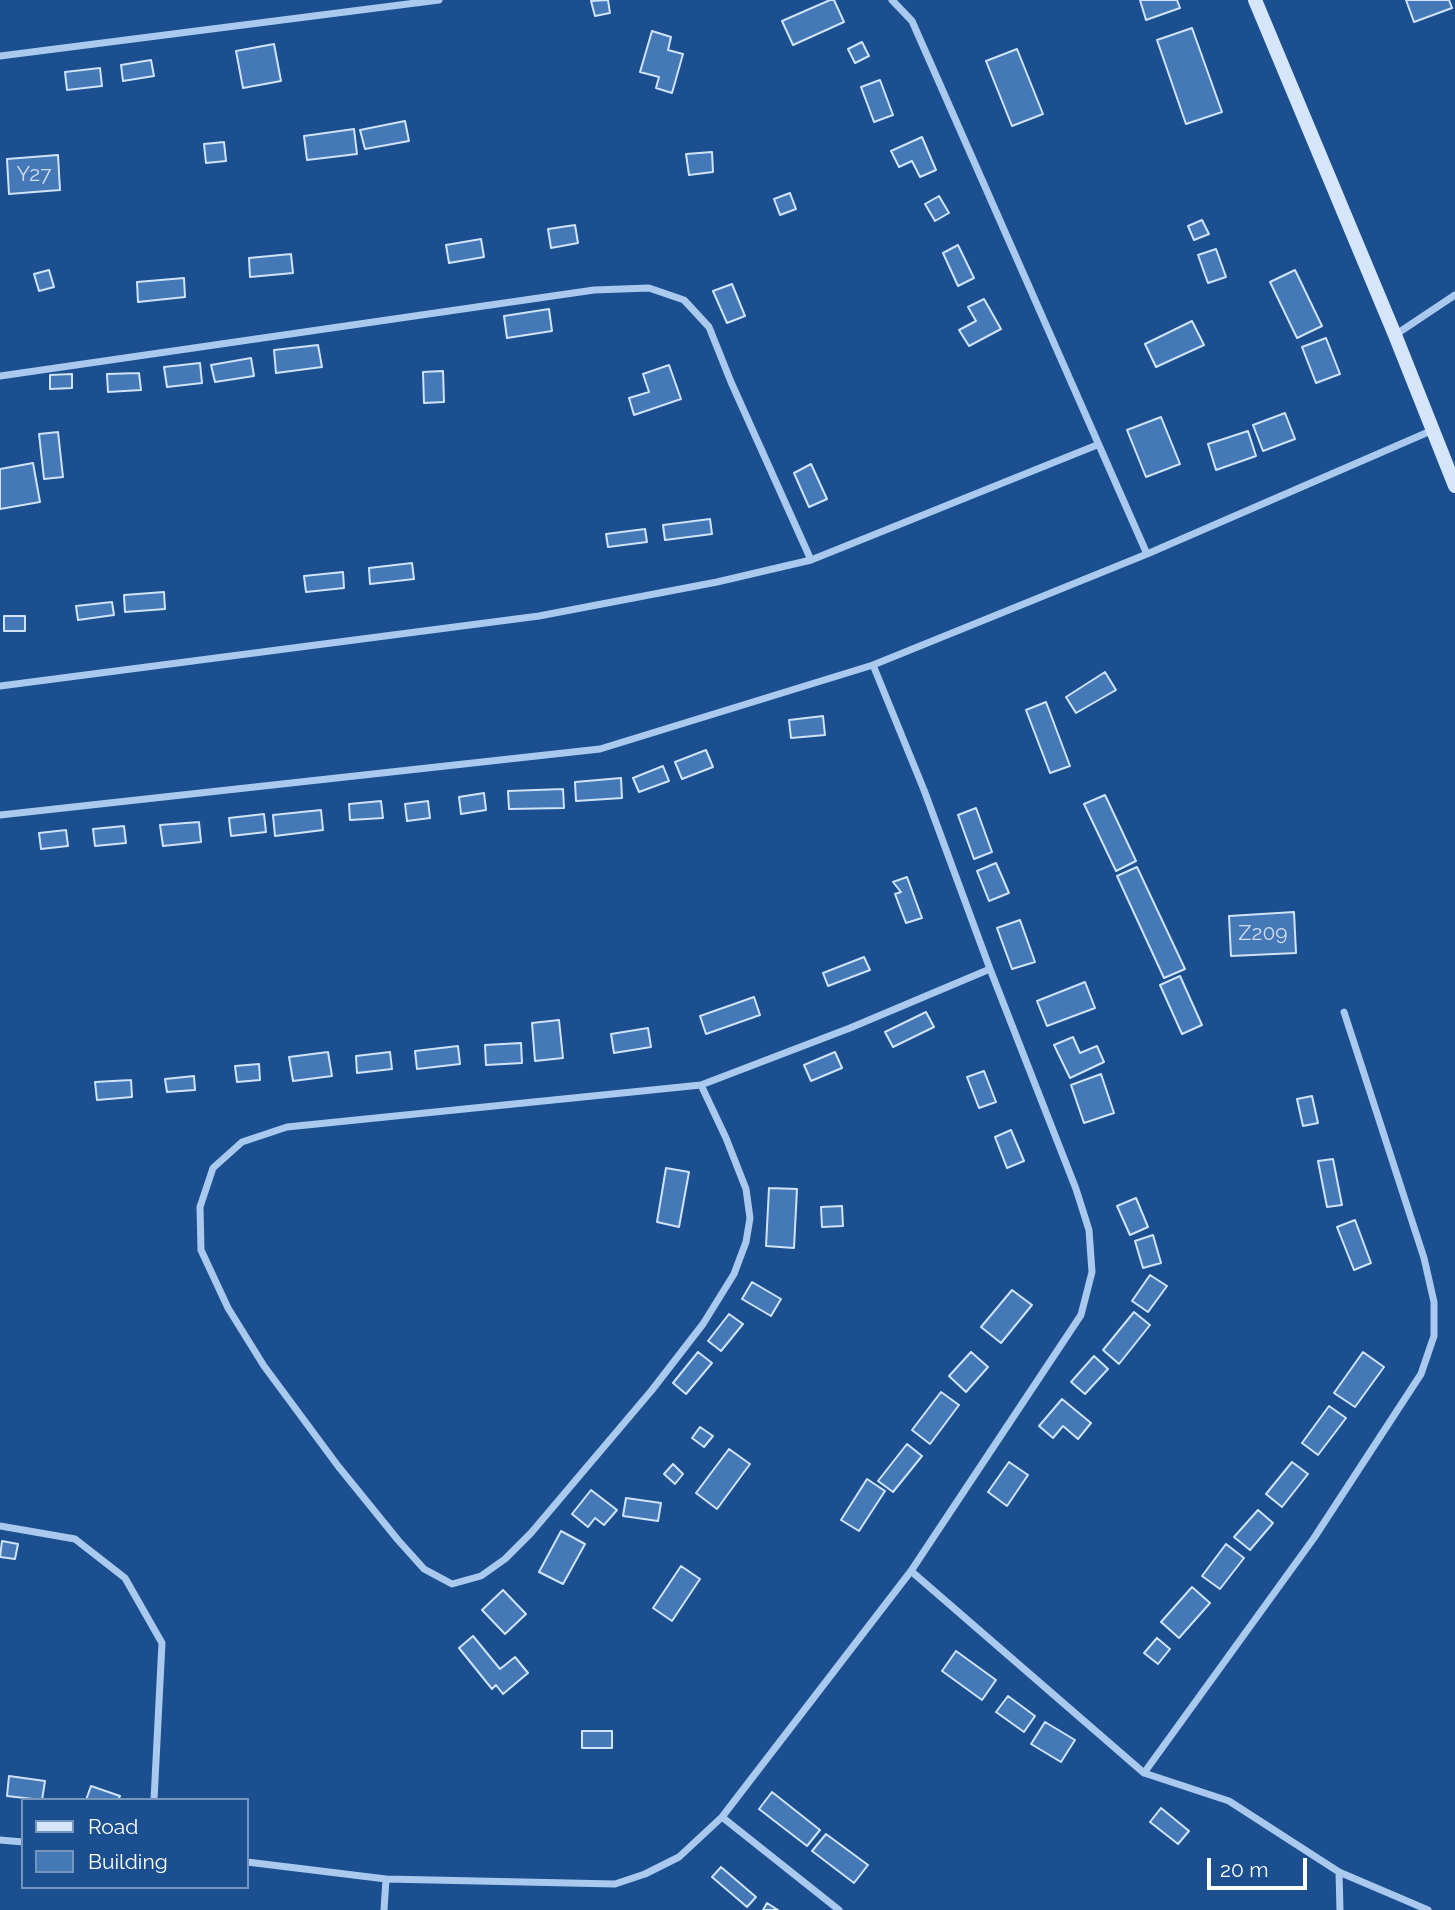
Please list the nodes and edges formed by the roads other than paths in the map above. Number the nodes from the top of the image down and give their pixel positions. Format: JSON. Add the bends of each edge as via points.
{"nodes":[{"id":1,"x":439,"y":0,"type":"edge"},
{"id":2,"x":892,"y":0,"type":"edge"},
{"id":3,"x":1255,"y":0,"type":"edge"},
{"id":4,"x":0,"y":56,"type":"edge"},
{"id":5,"x":1455,"y":295,"type":"edge"},
{"id":6,"x":1395,"y":335,"type":"junction"},
{"id":7,"x":0,"y":376,"type":"edge"},
{"id":8,"x":1433,"y":430,"type":"junction"},
{"id":9,"x":1097,"y":445,"type":"junction"},
{"id":10,"x":1455,"y":486,"type":"edge"},
{"id":11,"x":1147,"y":554,"type":"junction"},
{"id":12,"x":811,"y":560,"type":"junction"},
{"id":13,"x":873,"y":665,"type":"junction"},
{"id":14,"x":0,"y":686,"type":"edge"},
{"id":15,"x":0,"y":815,"type":"edge"},
{"id":16,"x":990,"y":969,"type":"junction"},
{"id":17,"x":1344,"y":1012,"type":"dead end"},
{"id":18,"x":701,"y":1085,"type":"junction"},
{"id":19,"x":0,"y":1527,"type":"edge"},
{"id":20,"x":911,"y":1571,"type":"junction"},
{"id":21,"x":1144,"y":1773,"type":"junction"},
{"id":22,"x":154,"y":1798,"type":"edge"},
{"id":23,"x":722,"y":1817,"type":"junction"},
{"id":24,"x":0,"y":1840,"type":"edge"},
{"id":25,"x":21,"y":1842,"type":"edge"},
{"id":26,"x":248,"y":1863,"type":"edge"},
{"id":27,"x":1339,"y":1872,"type":"junction"},
{"id":28,"x":386,"y":1879,"type":"junction"},
{"id":29,"x":384,"y":1910,"type":"edge"},
{"id":30,"x":839,"y":1910,"type":"edge"},
{"id":31,"x":1340,"y":1910,"type":"edge"},
{"id":32,"x":1428,"y":1910,"type":"edge"}],
"edges":[{"from":1,"to":4,"type":"street"},
{"from":2,"to":9,"type":"street","via":[[912,21]]},
{"from":3,"to":6,"type":"street"},
{"from":5,"to":6,"type":"street"},
{"from":6,"to":8,"type":"street"},
{"from":7,"to":12,"type":"street","via":[[594,290],[649,288],[684,300],[709,327]]},
{"from":8,"to":10,"type":"street"},
{"from":8,"to":11,"type":"street"},
{"from":9,"to":11,"type":"street"},
{"from":9,"to":12,"type":"street"},
{"from":11,"to":13,"type":"street"},
{"from":12,"to":14,"type":"street","via":[[540,617]]},
{"from":13,"to":15,"type":"street","via":[[600,749]]},
{"from":13,"to":16,"type":"street"},
{"from":16,"to":18,"type":"street"},
{"from":16,"to":20,"type":"street","via":[[1076,1189],[1088,1230],[1092,1272],[1081,1315]]},
{"from":17,"to":21,"type":"street","via":[[1424,1258],[1434,1302],[1434,1336],[1421,1374],[1373,1450]]},
{"from":18,"to":18,"type":"street","via":[[288,1127],[242,1142],[214,1168],[200,1207],[201,1250],[228,1308],[264,1366],[389,1530],[424,1569],[452,1584],[481,1576],[531,1533],[660,1379],[734,1274],[750,1218],[746,1189]]},
{"from":19,"to":22,"type":"street","via":[[75,1539],[125,1578],[162,1643]]},
{"from":20,"to":21,"type":"street"},
{"from":20,"to":23,"type":"street"},
{"from":21,"to":27,"type":"street","via":[[1229,1801]]},
{"from":23,"to":28,"type":"street","via":[[679,1857],[615,1884]]},
{"from":23,"to":30,"type":"street"},
{"from":24,"to":25,"type":"street"},
{"from":26,"to":28,"type":"street"},
{"from":27,"to":31,"type":"street"},
{"from":27,"to":32,"type":"street"},
{"from":28,"to":29,"type":"street"}]}
